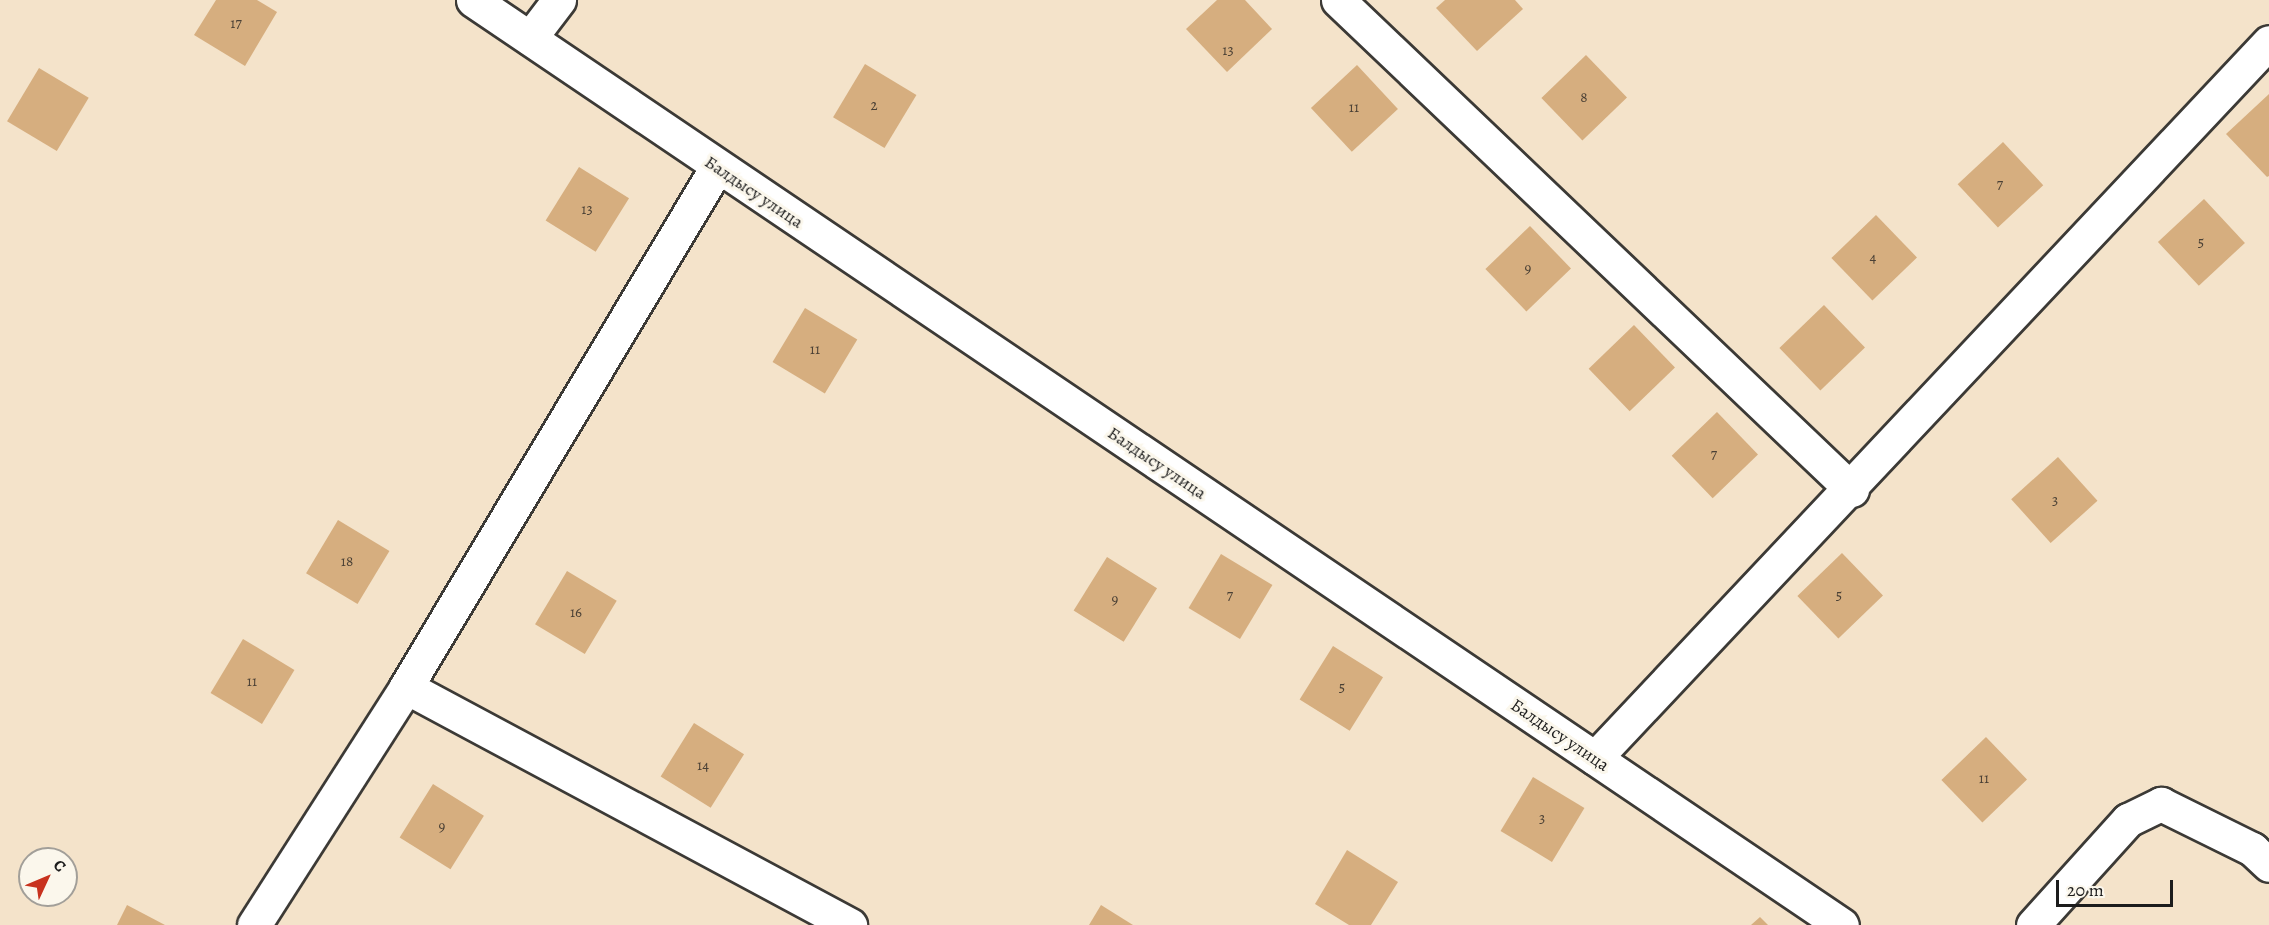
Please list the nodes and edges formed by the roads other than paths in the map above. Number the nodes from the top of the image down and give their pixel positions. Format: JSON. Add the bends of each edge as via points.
{"nodes":[{"id":1,"x":473,"y":0,"type":"edge"},
{"id":2,"x":559,"y":0,"type":"edge"},
{"id":3,"x":1338,"y":0,"type":"edge"},
{"id":4,"x":530,"y":38,"type":"junction"},
{"id":5,"x":2269,"y":42,"type":"edge"},
{"id":6,"x":717,"y":167,"type":"junction"},
{"id":7,"x":1852,"y":490,"type":"junction"},
{"id":8,"x":406,"y":687,"type":"junction"},
{"id":9,"x":1595,"y":758,"type":"junction"},
{"id":10,"x":2269,"y":865,"type":"edge"},
{"id":11,"x":254,"y":925,"type":"edge"},
{"id":12,"x":850,"y":925,"type":"edge"},
{"id":13,"x":1842,"y":925,"type":"edge"},
{"id":14,"x":2033,"y":925,"type":"edge"}],
"edges":[{"from":1,"to":4,"type":"street","name":"Балдысу улица"},
{"from":2,"to":4,"type":"street"},
{"from":3,"to":7,"type":"street"},
{"from":4,"to":6,"type":"street","name":"Балдысу улица"},
{"from":5,"to":7,"type":"street"},
{"from":6,"to":8,"type":"street"},
{"from":6,"to":9,"type":"street","name":"Балдысу улица"},
{"from":7,"to":9,"type":"street"},
{"from":8,"to":11,"type":"street"},
{"from":8,"to":12,"type":"street"},
{"from":9,"to":13,"type":"street","name":"Балдысу улица"},
{"from":10,"to":14,"type":"street","via":[[2252,849],[2161,804],[2128,820]]}]}
